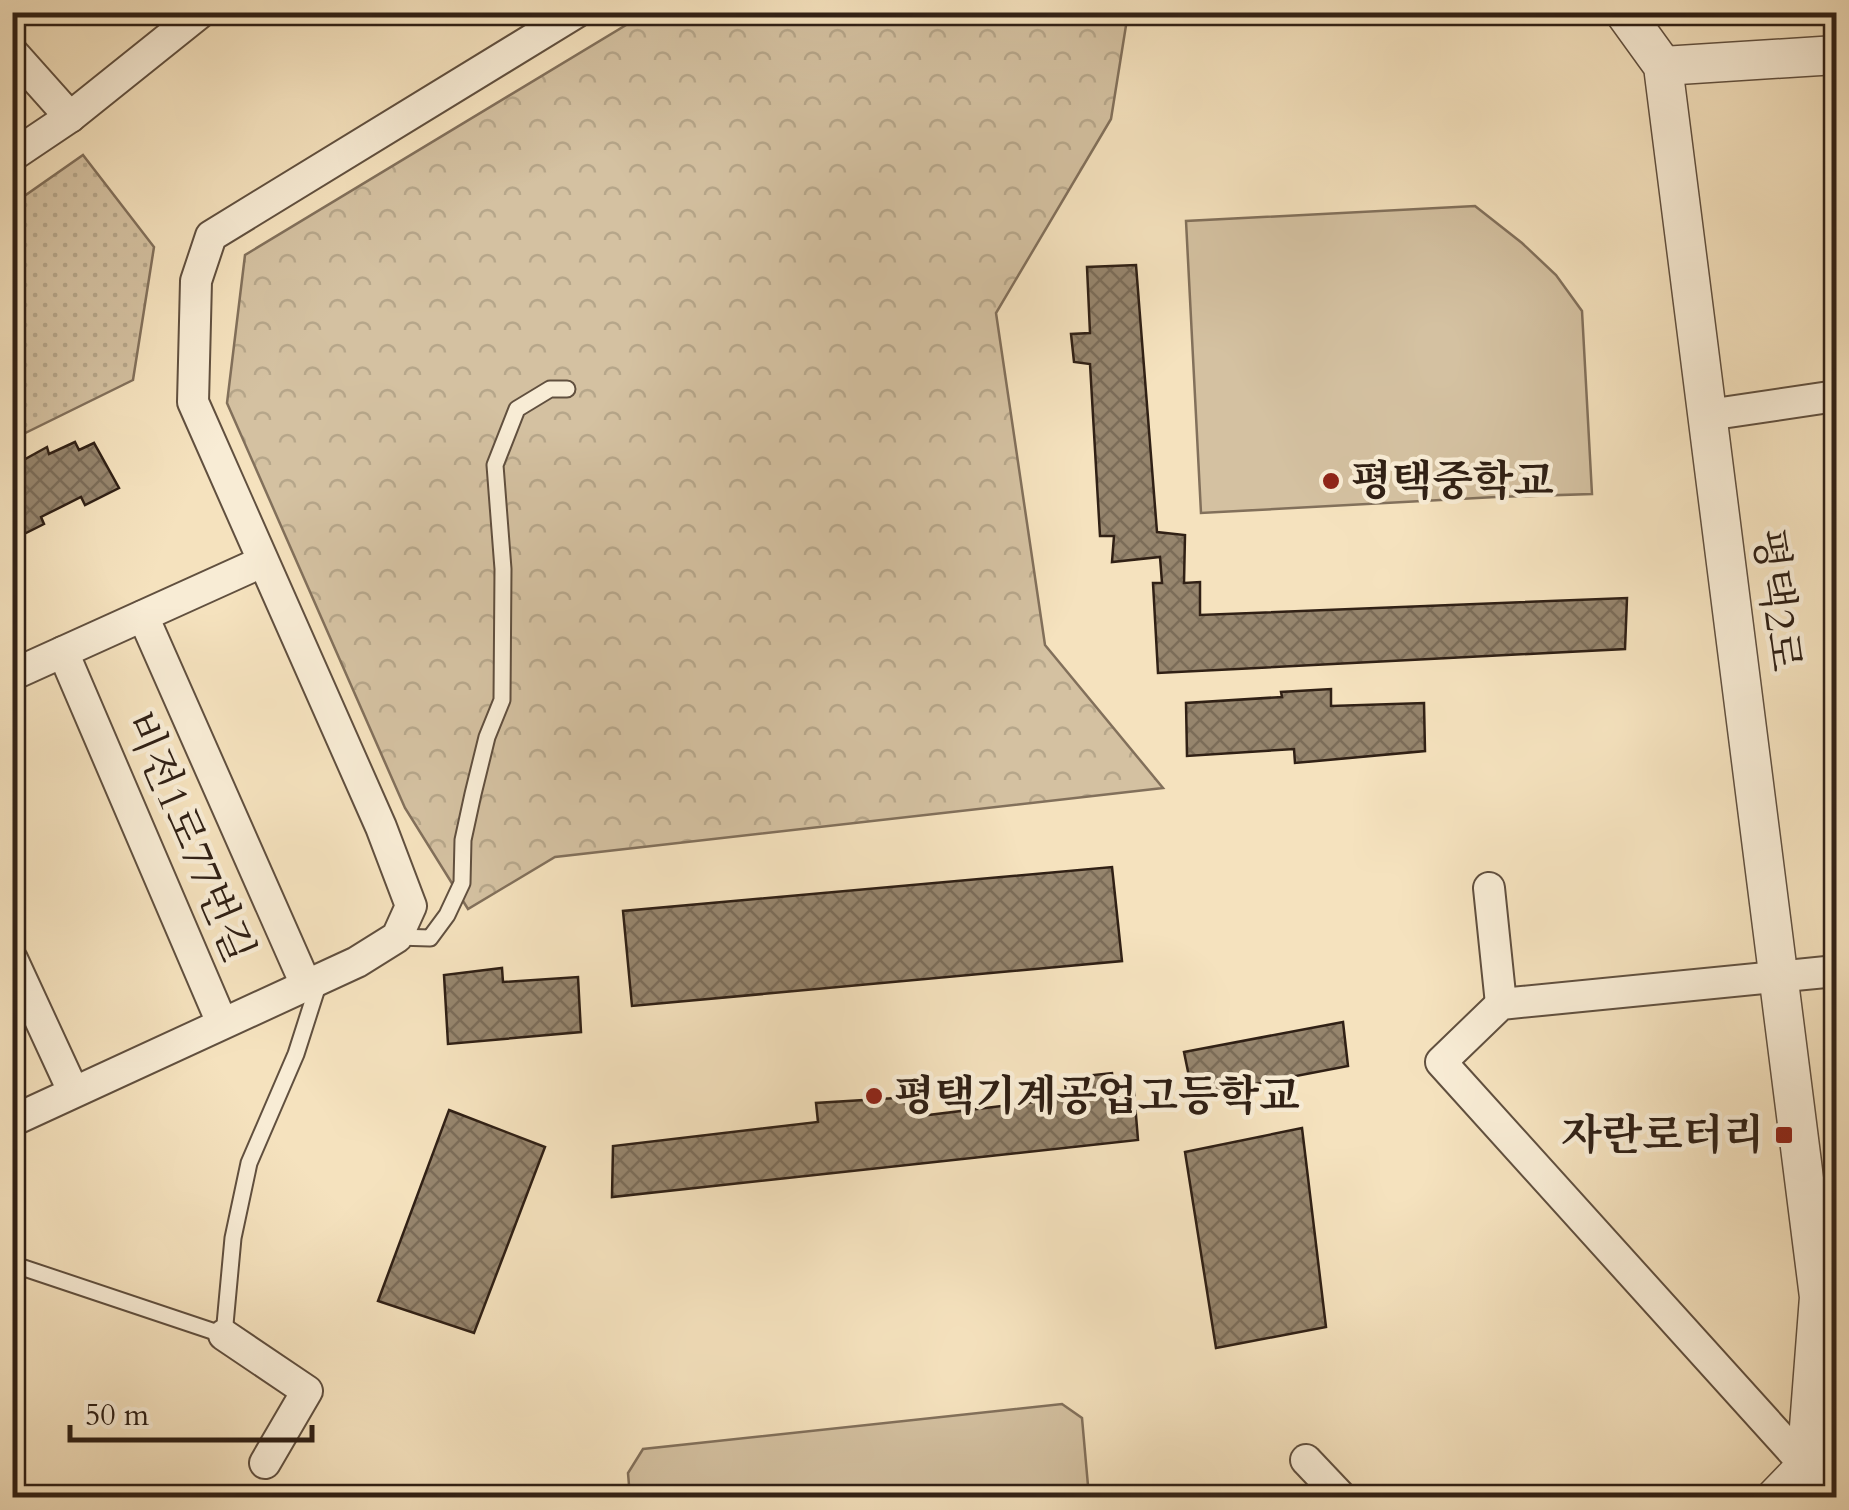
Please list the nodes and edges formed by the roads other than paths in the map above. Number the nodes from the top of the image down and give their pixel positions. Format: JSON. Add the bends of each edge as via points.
{"nodes":[{"id":1,"x":202,"y":12,"type":"edge"},
{"id":2,"x":577,"y":12,"type":"edge"},
{"id":3,"x":1624,"y":12,"type":"edge"},
{"id":4,"x":12,"y":52,"type":"edge"},
{"id":5,"x":1836,"y":54,"type":"edge"},
{"id":6,"x":1663,"y":66,"type":"junction"},
{"id":7,"x":70,"y":117,"type":"junction"},
{"id":8,"x":12,"y":156,"type":"edge"},
{"id":9,"x":567,"y":389,"type":"dead end"},
{"id":10,"x":1836,"y":396,"type":"edge"},
{"id":11,"x":1708,"y":415,"type":"junction"},
{"id":12,"x":262,"y":562,"type":"junction"},
{"id":13,"x":143,"y":616,"type":"junction"},
{"id":14,"x":63,"y":652,"type":"junction"},
{"id":15,"x":12,"y":675,"type":"edge"},
{"id":16,"x":1489,"y":888,"type":"dead end"},
{"id":17,"x":396,"y":937,"type":"junction"},
{"id":18,"x":12,"y":959,"type":"edge"},
{"id":19,"x":1836,"y":970,"type":"edge"},
{"id":20,"x":1781,"y":978,"type":"junction"},
{"id":21,"x":313,"y":982,"type":"junction"},
{"id":22,"x":1501,"y":1004,"type":"junction"},
{"id":23,"x":222,"y":1022,"type":"junction"},
{"id":24,"x":73,"y":1091,"type":"junction"},
{"id":25,"x":12,"y":1121,"type":"edge"},
{"id":26,"x":12,"y":1264,"type":"edge"},
{"id":27,"x":224,"y":1335,"type":"junction"},
{"id":28,"x":1836,"y":1436,"type":"edge"},
{"id":29,"x":1306,"y":1460,"type":"dead end"},
{"id":30,"x":264,"y":1463,"type":"dead end"},
{"id":31,"x":1821,"y":1470,"type":"edge"},
{"id":32,"x":1342,"y":1498,"type":"edge"},
{"id":33,"x":1775,"y":1498,"type":"edge"},
{"id":34,"x":1836,"y":1498,"type":"edge"}],
"edges":[{"from":1,"to":7,"type":"street"},
{"from":2,"to":12,"type":"street","via":[[212,236],[196,281],[194,402]]},
{"from":3,"to":6,"type":"street","name":"평택2로"},
{"from":4,"to":7,"type":"street"},
{"from":5,"to":6,"type":"street"},
{"from":6,"to":11,"type":"street","name":"평택2로"},
{"from":7,"to":8,"type":"street"},
{"from":9,"to":17,"type":"lane","via":[[550,389],[516,410],[495,465],[502,700],[473,794],[462,883],[430,938]]},
{"from":10,"to":11,"type":"street"},
{"from":11,"to":20,"type":"street","name":"평택2로"},
{"from":12,"to":13,"type":"street"},
{"from":12,"to":17,"type":"street","via":[[411,906]]},
{"from":13,"to":14,"type":"street"},
{"from":13,"to":21,"type":"street","name":"비전1로77번길"},
{"from":14,"to":15,"type":"street"},
{"from":14,"to":23,"type":"street","name":"비전1로77번길"},
{"from":16,"to":22,"type":"street"},
{"from":17,"to":21,"type":"street","name":"비전1로77번길"},
{"from":18,"to":24,"type":"street"},
{"from":19,"to":20,"type":"street"},
{"from":20,"to":22,"type":"street"},
{"from":20,"to":31,"type":"street","name":"평택2로","via":[[1820,1296]]},
{"from":21,"to":23,"type":"street","name":"비전1로77번길"},
{"from":21,"to":27,"type":"lane","via":[[296,1054],[250,1164],[233,1238]]},
{"from":22,"to":31,"type":"street","via":[[1441,1062]]},
{"from":23,"to":24,"type":"street"},
{"from":24,"to":25,"type":"street"},
{"from":26,"to":27,"type":"lane"},
{"from":27,"to":30,"type":"street","via":[[307,1391]]},
{"from":28,"to":31,"type":"street"},
{"from":29,"to":32,"type":"street"},
{"from":31,"to":33,"type":"street"},
{"from":31,"to":34,"type":"street"}]}
